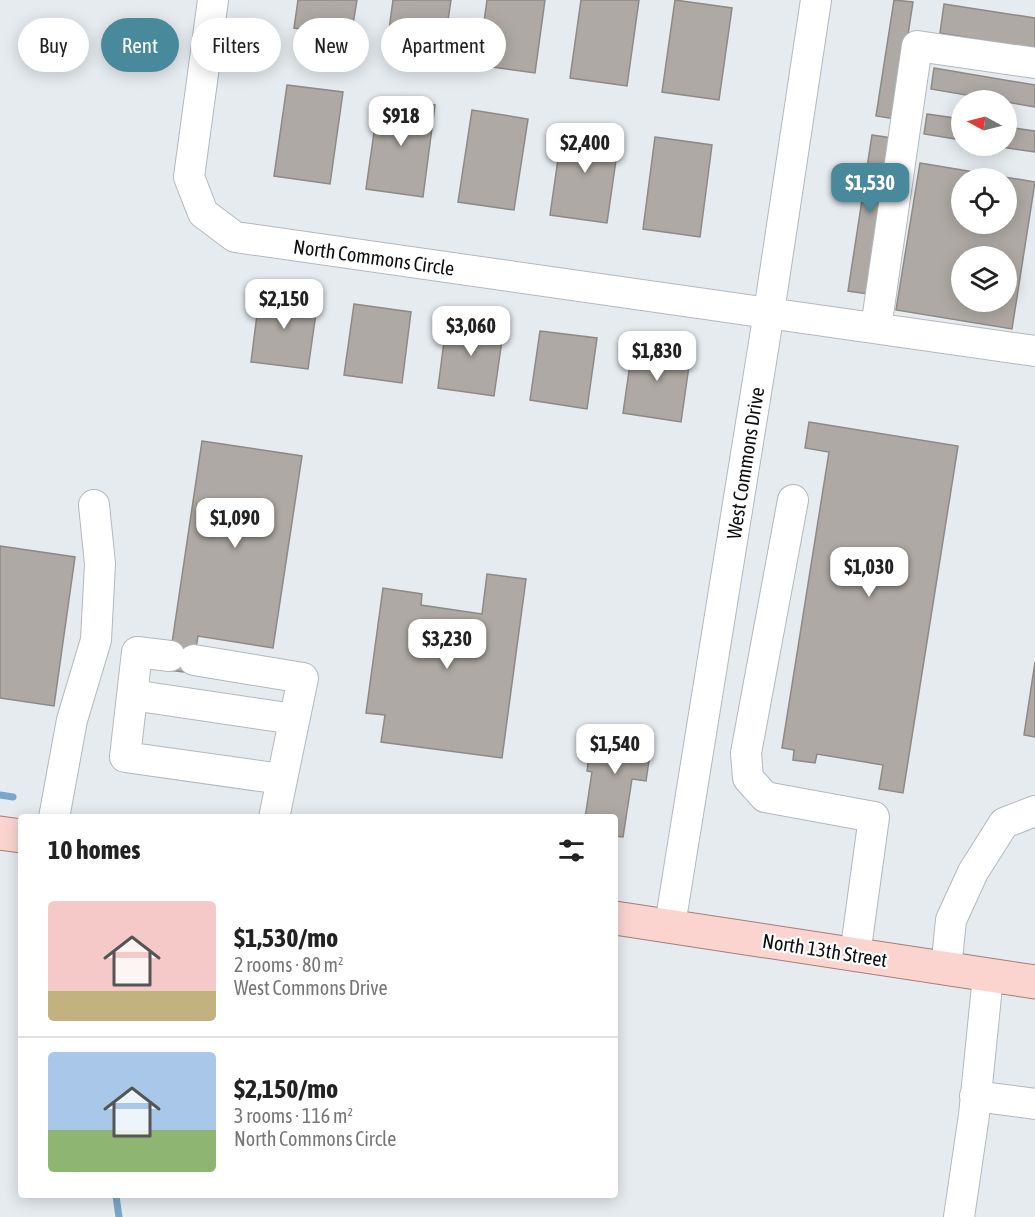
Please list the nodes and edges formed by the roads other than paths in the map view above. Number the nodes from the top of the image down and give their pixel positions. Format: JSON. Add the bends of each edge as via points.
{"nodes":[{"id":1,"x":213,"y":0,"type":"edge"},
{"id":2,"x":816,"y":0,"type":"edge"},
{"id":3,"x":1035,"y":63,"type":"edge"},
{"id":4,"x":769,"y":312,"type":"junction"},
{"id":5,"x":876,"y":328,"type":"junction"},
{"id":6,"x":1035,"y":351,"type":"edge"},
{"id":7,"x":793,"y":500,"type":"dead end"},
{"id":8,"x":94,"y":505,"type":"dead end"},
{"id":9,"x":718,"y":628,"type":"junction"},
{"id":10,"x":768,"y":635,"type":"junction"},
{"id":11,"x":132,"y":695,"type":"junction"},
{"id":12,"x":294,"y":719,"type":"junction"},
{"id":13,"x":281,"y":779,"type":"junction"},
{"id":14,"x":1035,"y":811,"type":"edge"},
{"id":15,"x":55,"y":814,"type":"edge"},
{"id":16,"x":275,"y":814,"type":"edge"},
{"id":17,"x":0,"y":833,"type":"edge"},
{"id":18,"x":18,"y":836,"type":"edge"},
{"id":19,"x":618,"y":918,"type":"edge"},
{"id":20,"x":670,"y":925,"type":"junction"},
{"id":21,"x":855,"y":955,"type":"junction"},
{"id":22,"x":946,"y":969,"type":"junction"},
{"id":23,"x":988,"y":976,"type":"junction"},
{"id":24,"x":1035,"y":982,"type":"edge"},
{"id":25,"x":975,"y":1096,"type":"junction"},
{"id":26,"x":1035,"y":1104,"type":"edge"},
{"id":27,"x":959,"y":1217,"type":"edge"}],
"edges":[{"from":1,"to":4,"type":"street","name":"North Commons Circle","via":[[189,177],[203,213],[235,237]]},
{"from":2,"to":4,"type":"street","name":"West Commons Drive"},
{"from":3,"to":5,"type":"street","via":[[917,46]]},
{"from":4,"to":5,"type":"street","name":"North Commons Circle"},
{"from":4,"to":9,"type":"street","name":"West Commons Drive"},
{"from":5,"to":6,"type":"street","name":"North Commons Circle"},
{"from":7,"to":10,"type":"street"},
{"from":8,"to":15,"type":"street","via":[[100,564],[96,640],[72,720]]},
{"from":9,"to":10,"type":"street"},
{"from":9,"to":20,"type":"street","name":"West Commons Drive"},
{"from":10,"to":21,"type":"street","via":[[746,753],[748,778],[765,797],[874,817]]},
{"from":11,"to":12,"type":"street"},
{"from":11,"to":12,"type":"street","via":[[136,652],[182,658],[303,678]]},
{"from":11,"to":13,"type":"street","via":[[125,757]]},
{"from":12,"to":13,"type":"street"},
{"from":13,"to":16,"type":"street"},
{"from":14,"to":22,"type":"street","via":[[1004,823],[973,872],[951,920]]},
{"from":17,"to":18,"type":"main road"},
{"from":19,"to":20,"type":"main road","name":"North 13th Street"},
{"from":20,"to":21,"type":"main road","name":"North 13th Street"},
{"from":21,"to":22,"type":"main road","name":"North 13th Street"},
{"from":22,"to":23,"type":"main road","name":"North 13th Street"},
{"from":23,"to":24,"type":"main road","name":"North 13th Street"},
{"from":23,"to":25,"type":"street"},
{"from":25,"to":26,"type":"street"},
{"from":25,"to":27,"type":"street"}]}
